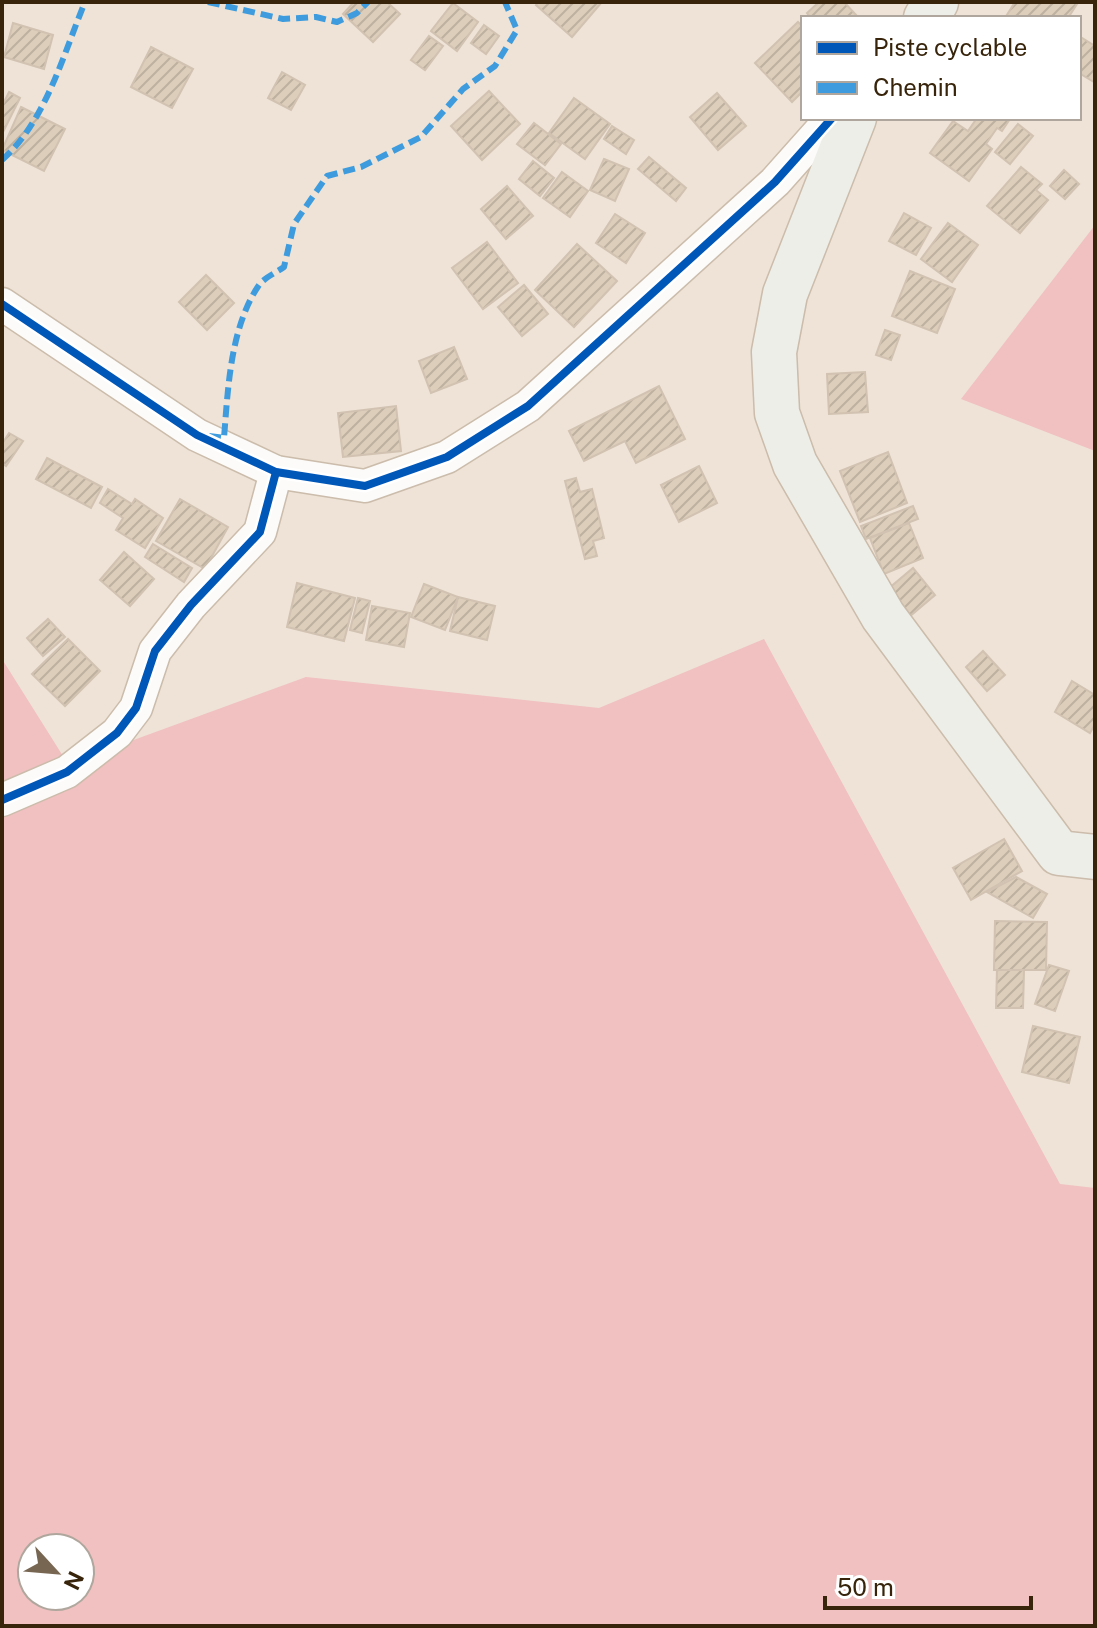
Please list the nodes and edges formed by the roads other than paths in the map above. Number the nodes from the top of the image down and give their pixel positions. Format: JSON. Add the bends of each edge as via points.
{"nodes":[{"id":1,"x":830,"y":120,"type":"edge"},
{"id":2,"x":853,"y":120,"type":"edge"},
{"id":3,"x":2,"y":304,"type":"edge"},
{"id":4,"x":276,"y":472,"type":"junction"},
{"id":5,"x":2,"y":800,"type":"edge"},
{"id":6,"x":1095,"y":857,"type":"edge"}],
"edges":[{"from":1,"to":4,"type":"street","via":[[775,182],[528,406],[447,457],[365,486]]},
{"from":2,"to":6,"type":"main road","via":[[785,294],[774,352],[777,413],[795,464],[883,616],[1059,853]]},
{"from":3,"to":4,"type":"street","via":[[197,435]]},
{"from":4,"to":5,"type":"street","via":[[260,532],[155,651],[136,708],[117,733],[67,772]]}]}
